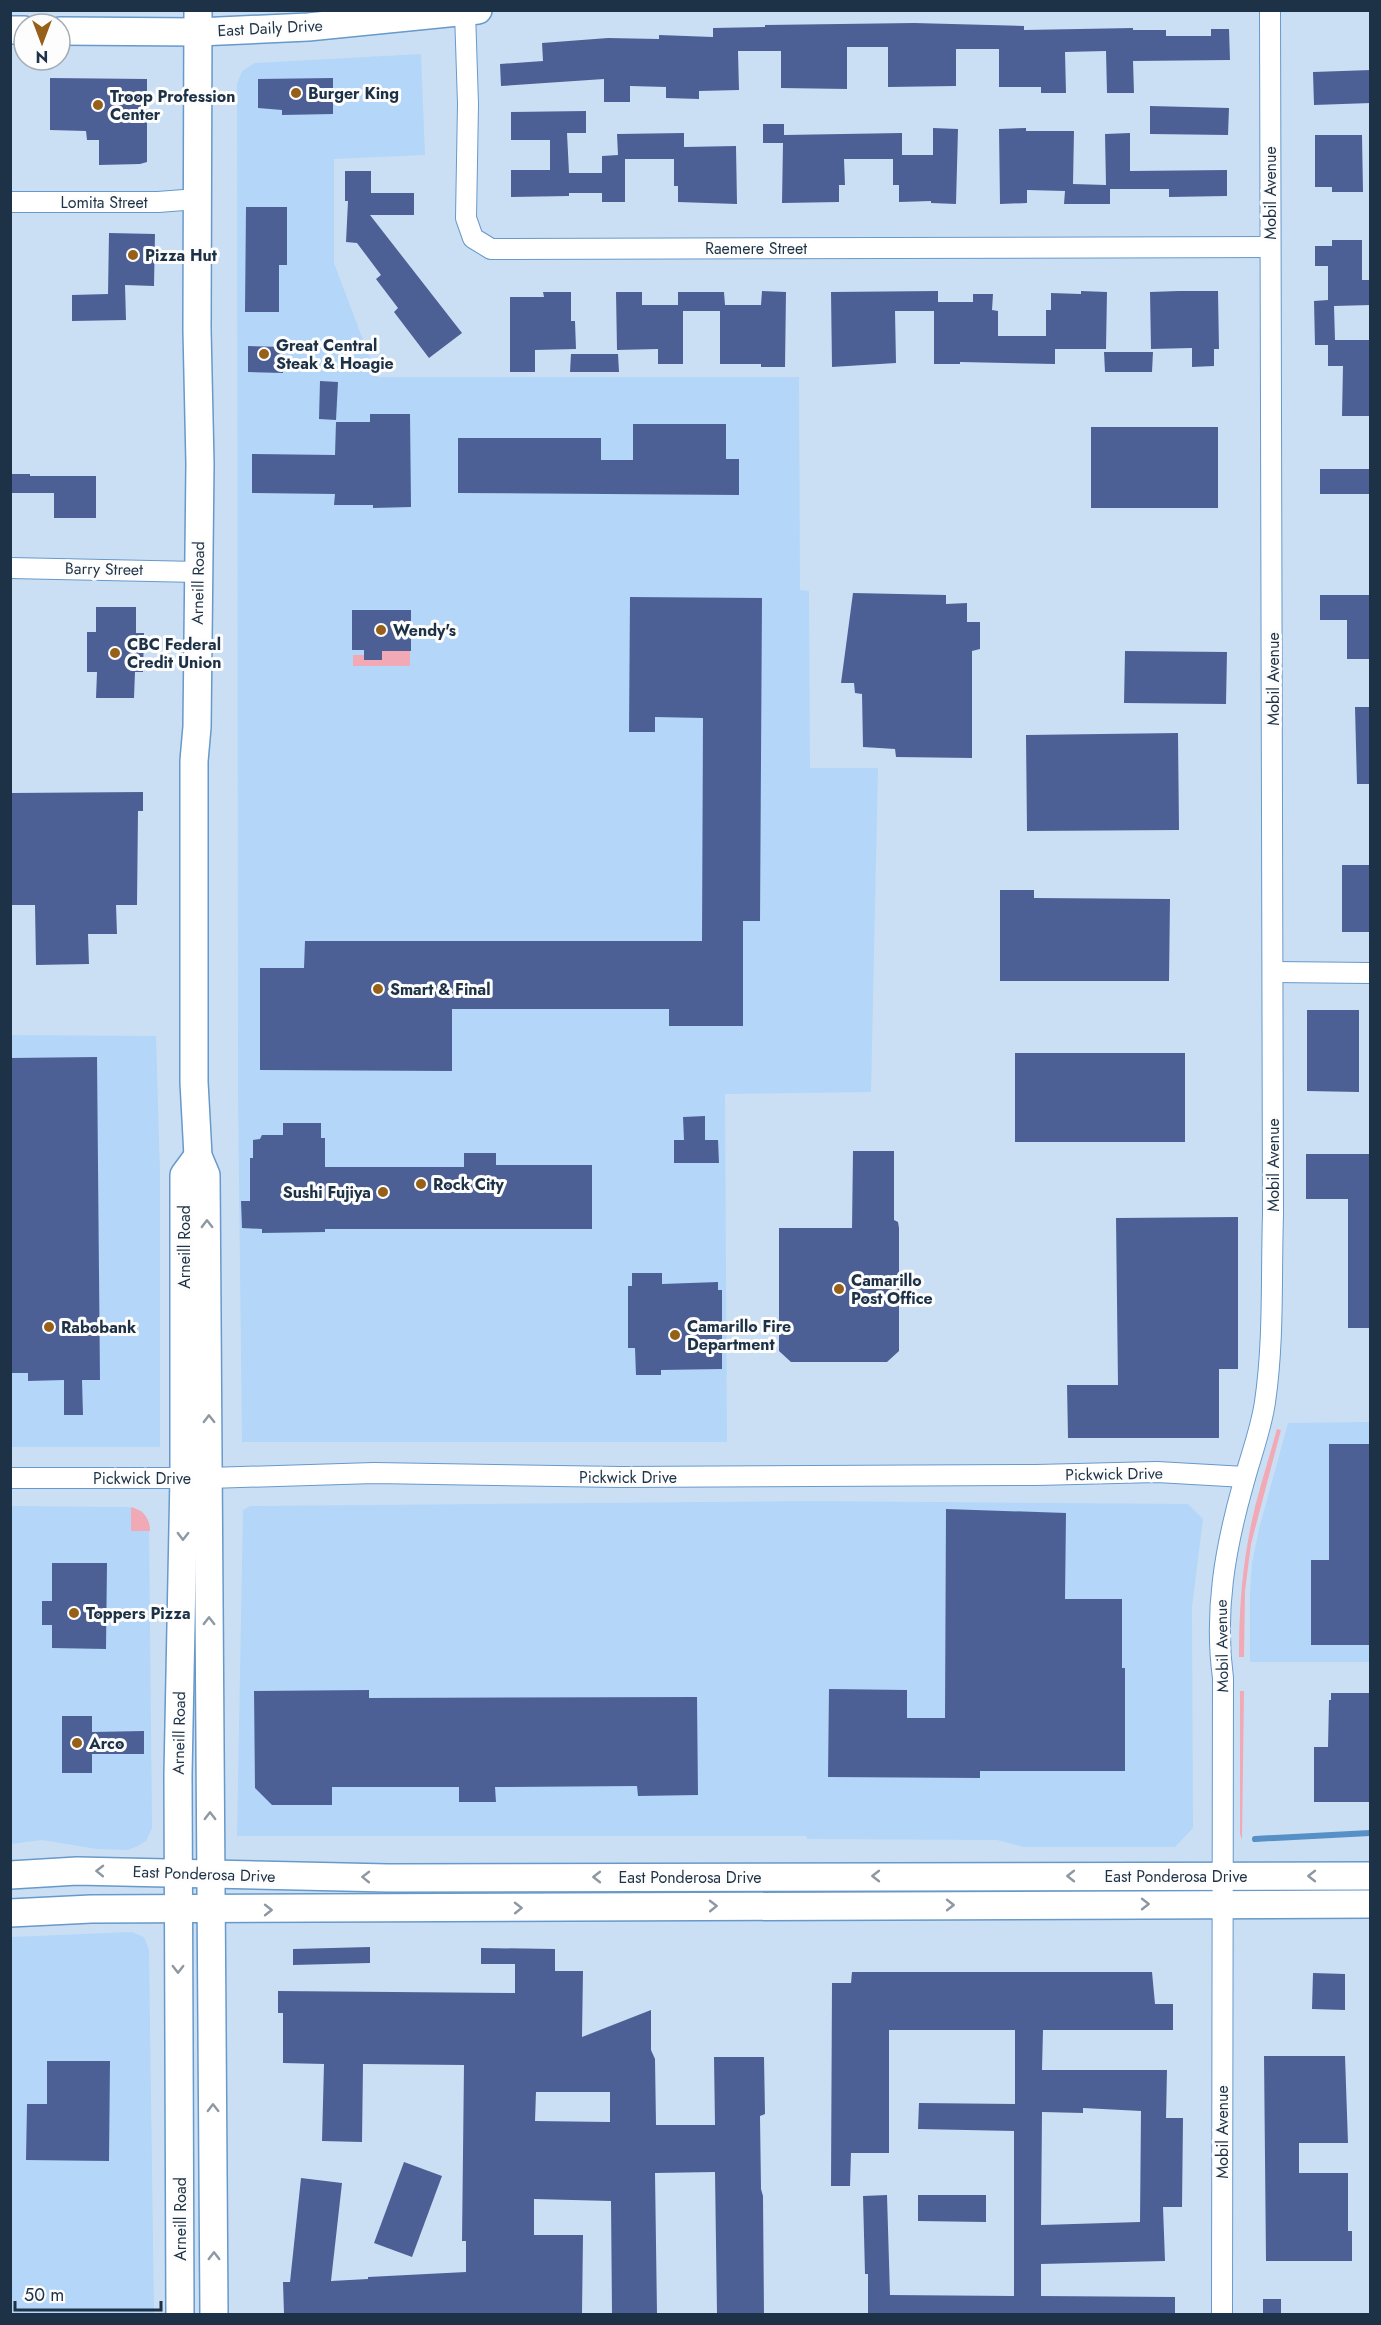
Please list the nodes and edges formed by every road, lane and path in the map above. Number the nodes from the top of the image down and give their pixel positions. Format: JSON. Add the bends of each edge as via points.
{"nodes":[{"id":1,"x":1270,"y":10,"type":"edge"},
{"id":2,"x":472,"y":11,"type":"edge"},
{"id":3,"x":198,"y":21,"type":"edge"},
{"id":4,"x":72,"y":30,"type":"edge"},
{"id":5,"x":197,"y":199,"type":"junction"},
{"id":6,"x":10,"y":202,"type":"edge"},
{"id":7,"x":1270,"y":247,"type":"junction"},
{"id":8,"x":10,"y":568,"type":"edge"},
{"id":9,"x":198,"y":572,"type":"junction"},
{"id":10,"x":1274,"y":972,"type":"junction"},
{"id":11,"x":1371,"y":974,"type":"edge"},
{"id":12,"x":1245,"y":1477,"type":"junction"},
{"id":13,"x":10,"y":1478,"type":"edge"},
{"id":14,"x":197,"y":1478,"type":"junction"},
{"id":15,"x":179,"y":1873,"type":"junction"},
{"id":16,"x":10,"y":1875,"type":"edge"},
{"id":17,"x":210,"y":1875,"type":"junction"},
{"id":18,"x":1223,"y":1876,"type":"junction"},
{"id":19,"x":1371,"y":1876,"type":"edge"},
{"id":20,"x":1223,"y":1904,"type":"junction"},
{"id":21,"x":1371,"y":1904,"type":"edge"},
{"id":22,"x":178,"y":1910,"type":"junction"},
{"id":23,"x":210,"y":1910,"type":"junction"},
{"id":24,"x":10,"y":1913,"type":"edge"},
{"id":25,"x":180,"y":2314,"type":"edge"},
{"id":26,"x":214,"y":2314,"type":"edge"},
{"id":27,"x":1222,"y":2314,"type":"edge"}],
"edges":[{"from":1,"to":7,"type":"street","name":"Mobil Avenue"},
{"from":2,"to":3,"type":"main road","name":"East Daily Drive","via":[[308,27]]},
{"from":2,"to":7,"type":"street","name":"Raemere Street","via":[[466,218],[473,238],[491,249]]},
{"from":3,"to":4,"type":"main road","name":"East Daily Drive"},
{"from":3,"to":5,"type":"main road","name":"Arneill Road"},
{"from":5,"to":6,"type":"street","name":"Lomita Street"},
{"from":5,"to":9,"type":"main road","name":"Arneill Road"},
{"from":7,"to":10,"type":"street","name":"Mobil Avenue"},
{"from":8,"to":9,"type":"street","name":"Barry Street"},
{"from":9,"to":14,"type":"main road","name":"Arneill Road","via":[[193,910],[198,1156],[184,1175]]},
{"from":10,"to":11,"type":"street"},
{"from":10,"to":12,"type":"street","name":"Mobil Avenue","via":[[1269,1366],[1265,1404]]},
{"from":12,"to":14,"type":"street","name":"Pickwick Drive","via":[[1157,1472],[643,1477],[374,1473]]},
{"from":12,"to":18,"type":"street","name":"Mobil Avenue","via":[[1222,1577],[1219,1614],[1223,1678]]},
{"from":13,"to":14,"type":"street","name":"Pickwick Drive"},
{"from":14,"to":15,"type":"main road","name":"Arneill Road","one_way":true,"via":[[178,1774]]},
{"from":17,"to":14,"type":"main road","name":"Arneill Road","one_way":true},
{"from":15,"to":16,"type":"main road","name":"East Ponderosa Drive","one_way":true,"via":[[78,1870]]},
{"from":15,"to":17,"type":"main road","name":"East Ponderosa Drive"},
{"from":15,"to":22,"type":"main road","name":"Arneill Road"},
{"from":18,"to":17,"type":"main road","name":"East Ponderosa Drive","one_way":true},
{"from":17,"to":23,"type":"main road","name":"Arneill Road"},
{"from":19,"to":18,"type":"main road","name":"East Ponderosa Drive","one_way":true},
{"from":18,"to":20,"type":"street","name":"Mobil Avenue"},
{"from":20,"to":21,"type":"main road","name":"East Ponderosa Drive"},
{"from":23,"to":20,"type":"main road","name":"East Ponderosa Drive","one_way":true},
{"from":20,"to":27,"type":"street","name":"Mobil Avenue"},
{"from":22,"to":23,"type":"main road","name":"East Ponderosa Drive"},
{"from":22,"to":24,"type":"main road","name":"East Ponderosa Drive"},
{"from":22,"to":25,"type":"main road","name":"Arneill Road","one_way":true},
{"from":26,"to":23,"type":"main road","name":"Arneill Road","one_way":true}]}
